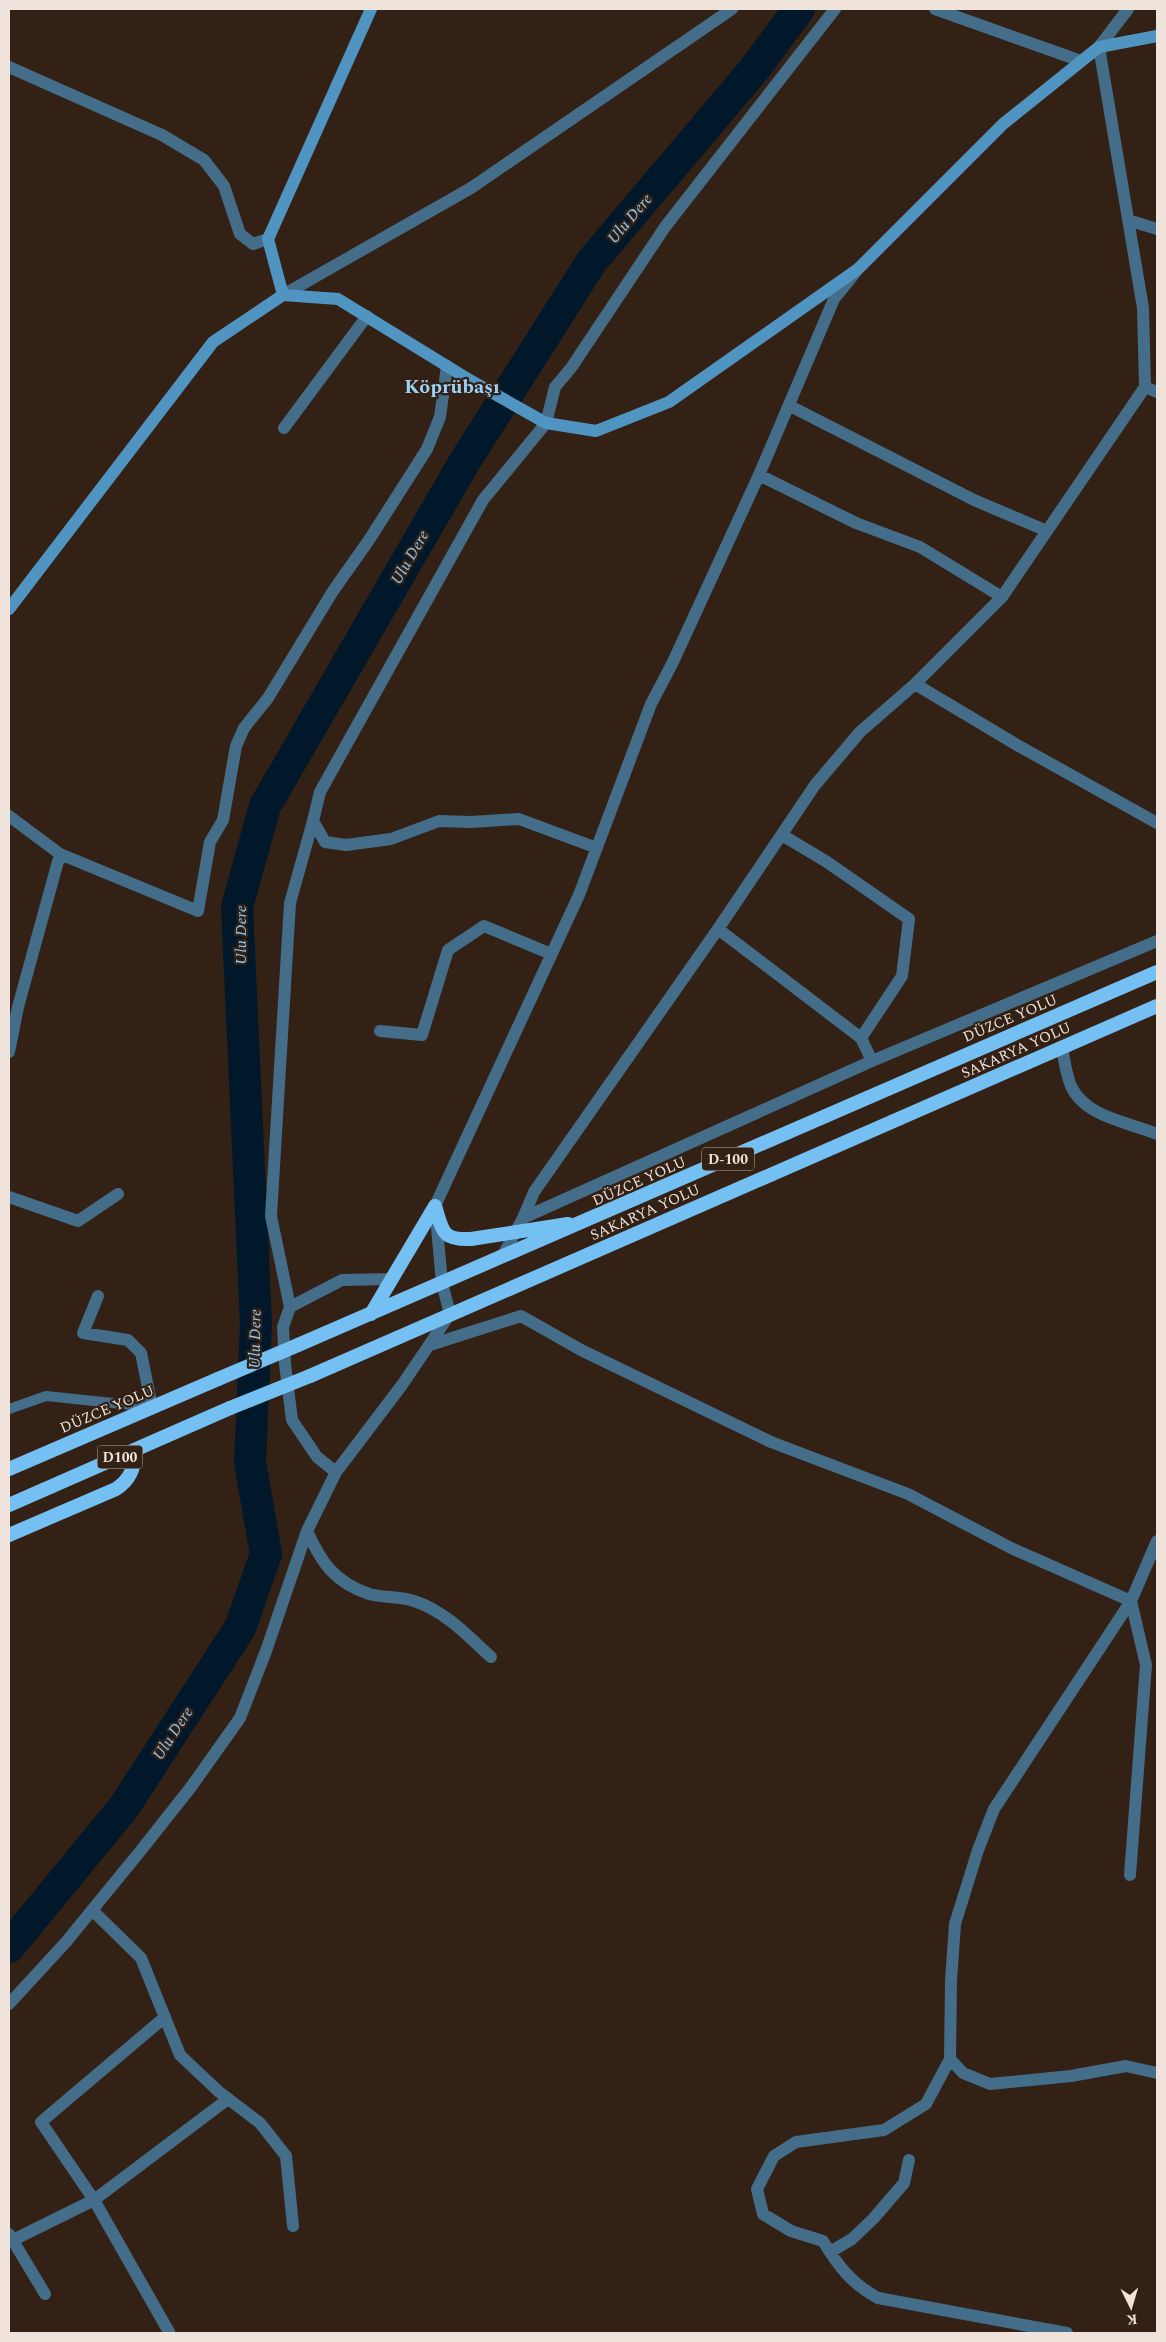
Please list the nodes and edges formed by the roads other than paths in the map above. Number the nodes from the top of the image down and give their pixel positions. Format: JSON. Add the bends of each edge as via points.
{"nodes":[{"id":1,"x":372,"y":9,"type":"edge"},
{"id":2,"x":732,"y":9,"type":"edge"},
{"id":3,"x":835,"y":9,"type":"edge"},
{"id":4,"x":935,"y":9,"type":"edge"},
{"id":5,"x":1128,"y":9,"type":"edge"},
{"id":6,"x":1157,"y":36,"type":"edge"},
{"id":7,"x":1099,"y":46,"type":"junction"},
{"id":8,"x":1081,"y":61,"type":"junction"},
{"id":9,"x":9,"y":67,"type":"edge"},
{"id":10,"x":1128,"y":220,"type":"junction"},
{"id":11,"x":1157,"y":229,"type":"edge"},
{"id":12,"x":268,"y":239,"type":"junction"},
{"id":13,"x":858,"y":269,"type":"junction"},
{"id":14,"x":283,"y":295,"type":"junction"},
{"id":15,"x":367,"y":316,"type":"junction"},
{"id":16,"x":447,"y":366,"type":"junction"},
{"id":17,"x":1144,"y":387,"type":"junction"},
{"id":18,"x":1157,"y":392,"type":"edge"},
{"id":19,"x":790,"y":406,"type":"junction"},
{"id":20,"x":546,"y":423,"type":"junction"},
{"id":21,"x":284,"y":428,"type":"dead end"},
{"id":22,"x":759,"y":475,"type":"junction"},
{"id":23,"x":1047,"y":530,"type":"junction"},
{"id":24,"x":1002,"y":597,"type":"junction"},
{"id":25,"x":9,"y":609,"type":"edge"},
{"id":26,"x":915,"y":684,"type":"junction"},
{"id":27,"x":9,"y":816,"type":"edge"},
{"id":28,"x":314,"y":821,"type":"junction"},
{"id":29,"x":1157,"y":823,"type":"edge"},
{"id":30,"x":782,"y":835,"type":"junction"},
{"id":31,"x":597,"y":848,"type":"junction"},
{"id":32,"x":60,"y":854,"type":"junction"},
{"id":33,"x":718,"y":929,"type":"junction"},
{"id":34,"x":1157,"y":941,"type":"edge"},
{"id":35,"x":551,"y":954,"type":"junction"},
{"id":36,"x":1157,"y":972,"type":"edge"},
{"id":37,"x":1157,"y":1006,"type":"edge"},
{"id":38,"x":14,"y":1007,"type":"edge"},
{"id":39,"x":380,"y":1030,"type":"dead end"},
{"id":40,"x":861,"y":1038,"type":"junction"},
{"id":41,"x":1062,"y":1047,"type":"junction"},
{"id":42,"x":9,"y":1052,"type":"edge"},
{"id":43,"x":872,"y":1060,"type":"junction"},
{"id":44,"x":1157,"y":1134,"type":"edge"},
{"id":45,"x":118,"y":1194,"type":"dead end"},
{"id":46,"x":9,"y":1197,"type":"edge"},
{"id":47,"x":435,"y":1206,"type":"junction"},
{"id":48,"x":523,"y":1218,"type":"junction"},
{"id":49,"x":588,"y":1221,"type":"junction"},
{"id":50,"x":516,"y":1231,"type":"junction"},
{"id":51,"x":502,"y":1257,"type":"junction"},
{"id":52,"x":391,"y":1279,"type":"junction"},
{"id":53,"x":442,"y":1283,"type":"junction"},
{"id":54,"x":98,"y":1296,"type":"dead end"},
{"id":55,"x":290,"y":1306,"type":"junction"},
{"id":56,"x":371,"y":1314,"type":"junction"},
{"id":57,"x":450,"y":1314,"type":"junction"},
{"id":58,"x":298,"y":1345,"type":"joint"},
{"id":59,"x":430,"y":1345,"type":"junction"},
{"id":60,"x":310,"y":1376,"type":"joint"},
{"id":61,"x":152,"y":1407,"type":"junction"},
{"id":62,"x":9,"y":1409,"type":"edge"},
{"id":63,"x":136,"y":1450,"type":"junction"},
{"id":64,"x":9,"y":1469,"type":"edge"},
{"id":65,"x":336,"y":1472,"type":"junction"},
{"id":66,"x":9,"y":1504,"type":"edge"},
{"id":67,"x":307,"y":1531,"type":"junction"},
{"id":68,"x":9,"y":1535,"type":"edge"},
{"id":69,"x":1157,"y":1541,"type":"edge"},
{"id":70,"x":1131,"y":1601,"type":"junction"},
{"id":71,"x":491,"y":1657,"type":"dead end"},
{"id":72,"x":1130,"y":1875,"type":"dead end"},
{"id":73,"x":92,"y":1910,"type":"junction"},
{"id":74,"x":9,"y":2004,"type":"edge"},
{"id":75,"x":165,"y":2016,"type":"junction"},
{"id":76,"x":950,"y":2059,"type":"junction"},
{"id":77,"x":1157,"y":2072,"type":"edge"},
{"id":78,"x":228,"y":2099,"type":"junction"},
{"id":79,"x":909,"y":2160,"type":"dead end"},
{"id":80,"x":94,"y":2200,"type":"junction"},
{"id":81,"x":294,"y":2226,"type":"dead end"},
{"id":82,"x":11,"y":2237,"type":"edge"},
{"id":83,"x":830,"y":2252,"type":"junction"},
{"id":84,"x":45,"y":2294,"type":"dead end"},
{"id":85,"x":169,"y":2332,"type":"edge"},
{"id":86,"x":1066,"y":2333,"type":"edge"}],
"edges":[{"from":1,"to":12,"type":"main road"},
{"from":2,"to":14,"type":"street","via":[[471,188]]},
{"from":3,"to":20,"type":"street","via":[[665,227],[571,368],[555,386]]},
{"from":4,"to":8,"type":"street"},
{"from":5,"to":7,"type":"street"},
{"from":6,"to":7,"type":"main road"},
{"from":7,"to":8,"type":"main road"},
{"from":7,"to":10,"type":"street"},
{"from":8,"to":13,"type":"main road","via":[[1003,124]]},
{"from":9,"to":12,"type":"street","via":[[162,135],[204,160],[224,186],[240,234],[253,244]]},
{"from":10,"to":11,"type":"street"},
{"from":10,"to":17,"type":"street","via":[[1144,308]]},
{"from":12,"to":14,"type":"main road"},
{"from":13,"to":19,"type":"street","via":[[834,299]]},
{"from":13,"to":20,"type":"main road","via":[[669,402],[596,431]]},
{"from":14,"to":15,"type":"main road","via":[[338,298]]},
{"from":14,"to":25,"type":"main road","via":[[213,342]]},
{"from":15,"to":16,"type":"main road"},
{"from":15,"to":21,"type":"street"},
{"from":16,"to":20,"type":"main road"},
{"from":16,"to":32,"type":"street","via":[[440,416],[427,449],[332,591],[268,698],[244,728],[236,746],[222,820],[210,842],[198,911]]},
{"from":17,"to":18,"type":"street"},
{"from":17,"to":23,"type":"street"},
{"from":19,"to":22,"type":"street"},
{"from":19,"to":23,"type":"street","via":[[974,500]]},
{"from":20,"to":28,"type":"street","via":[[483,500],[320,792]]},
{"from":22,"to":24,"type":"street","via":[[856,523],[920,547]]},
{"from":22,"to":31,"type":"street","via":[[651,704]]},
{"from":23,"to":24,"type":"street"},
{"from":24,"to":26,"type":"street"},
{"from":26,"to":29,"type":"street"},
{"from":26,"to":30,"type":"street","via":[[860,732],[815,785]]},
{"from":27,"to":32,"type":"street"},
{"from":28,"to":31,"type":"street","via":[[325,842],[346,845],[391,839],[439,820],[519,819]]},
{"from":28,"to":55,"type":"street","via":[[290,903],[271,1216]]},
{"from":30,"to":33,"type":"street"},
{"from":30,"to":40,"type":"street","via":[[827,862],[908,920],[902,976]]},
{"from":31,"to":35,"type":"street"},
{"from":32,"to":38,"type":"street"},
{"from":33,"to":40,"type":"street"},
{"from":33,"to":48,"type":"street","via":[[534,1192]]},
{"from":34,"to":43,"type":"street"},
{"from":35,"to":39,"type":"street","via":[[484,926],[448,950],[422,1035]]},
{"from":35,"to":47,"type":"street"},
{"from":36,"to":49,"type":"highway","name":"DÜZCE YOLU","number":"D-100"},
{"from":37,"to":41,"type":"highway","name":"SAKARYA YOLU","number":"D-100"},
{"from":38,"to":42,"type":"street"},
{"from":40,"to":43,"type":"street"},
{"from":41,"to":44,"type":"street","via":[[1070,1083],[1087,1107]]},
{"from":41,"to":57,"type":"highway","name":"SAKARYA YOLU","number":"D-100"},
{"from":43,"to":48,"type":"street"},
{"from":45,"to":46,"type":"street","via":[[78,1221]]},
{"from":47,"to":50,"type":"highway","via":[[443,1231],[455,1240]]},
{"from":47,"to":52,"type":"highway"},
{"from":47,"to":53,"type":"street"},
{"from":48,"to":50,"type":"street"},
{"from":49,"to":50,"type":"highway"},
{"from":49,"to":51,"type":"highway","name":"DÜZCE YOLU","number":"D-100"},
{"from":50,"to":51,"type":"street"},
{"from":51,"to":53,"type":"highway","name":"DÜZCE YOLU","number":"D-100"},
{"from":52,"to":55,"type":"street","via":[[342,1280]]},
{"from":52,"to":56,"type":"highway"},
{"from":53,"to":56,"type":"highway","name":"DÜZCE YOLU","number":"D-100"},
{"from":53,"to":57,"type":"street"},
{"from":54,"to":61,"type":"street","via":[[83,1333],[128,1340],[141,1353]]},
{"from":55,"to":65,"type":"street","via":[[283,1327],[292,1420],[318,1457]]},
{"from":56,"to":58,"type":"highway","name":"DÜZCE YOLU","number":"D-100"},
{"from":57,"to":59,"type":"street"},
{"from":57,"to":60,"type":"highway","name":"SAKARYA YOLU","number":"D-100"},
{"from":58,"to":61,"type":"highway","name":"DÜZCE YOLU","number":"D100","bridge":true},
{"from":59,"to":65,"type":"street"},
{"from":59,"to":70,"type":"street","via":[[520,1316],[581,1350],[771,1442],[908,1494],[1011,1548]]},
{"from":60,"to":63,"type":"highway","number":"D100","bridge":true},
{"from":61,"to":62,"type":"lane","via":[[46,1396]]},
{"from":61,"to":64,"type":"highway","name":"DÜZCE YOLU","number":"D100"},
{"from":63,"to":66,"type":"highway","number":"D100"},
{"from":63,"to":68,"type":"highway","via":[[130,1475],[116,1490]]},
{"from":65,"to":67,"type":"street"},
{"from":67,"to":71,"type":"street","via":[[320,1560],[339,1579],[369,1594],[414,1601],[454,1622]]},
{"from":67,"to":73,"type":"street","via":[[240,1718],[191,1787]]},
{"from":69,"to":70,"type":"street"},
{"from":70,"to":72,"type":"street","via":[[1146,1665]]},
{"from":70,"to":76,"type":"street","via":[[994,1808],[955,1924],[950,1981]]},
{"from":73,"to":74,"type":"street"},
{"from":73,"to":75,"type":"street","via":[[140,1958]]},
{"from":75,"to":78,"type":"street","via":[[180,2055]]},
{"from":75,"to":80,"type":"street","via":[[41,2122]]},
{"from":76,"to":77,"type":"street","via":[[962,2073],[990,2084],[1071,2076],[1126,2066]]},
{"from":76,"to":83,"type":"street","via":[[926,2104],[884,2130],[796,2142],[774,2156],[757,2189],[763,2214],[791,2230],[823,2241]]},
{"from":78,"to":80,"type":"street"},
{"from":78,"to":81,"type":"street","via":[[260,2123],[286,2156]]},
{"from":79,"to":83,"type":"street","via":[[904,2183],[852,2239]]},
{"from":80,"to":82,"type":"street"},
{"from":80,"to":85,"type":"street"},
{"from":82,"to":84,"type":"street"},
{"from":83,"to":86,"type":"street","via":[[842,2272],[860,2289],[878,2298]]}]}
